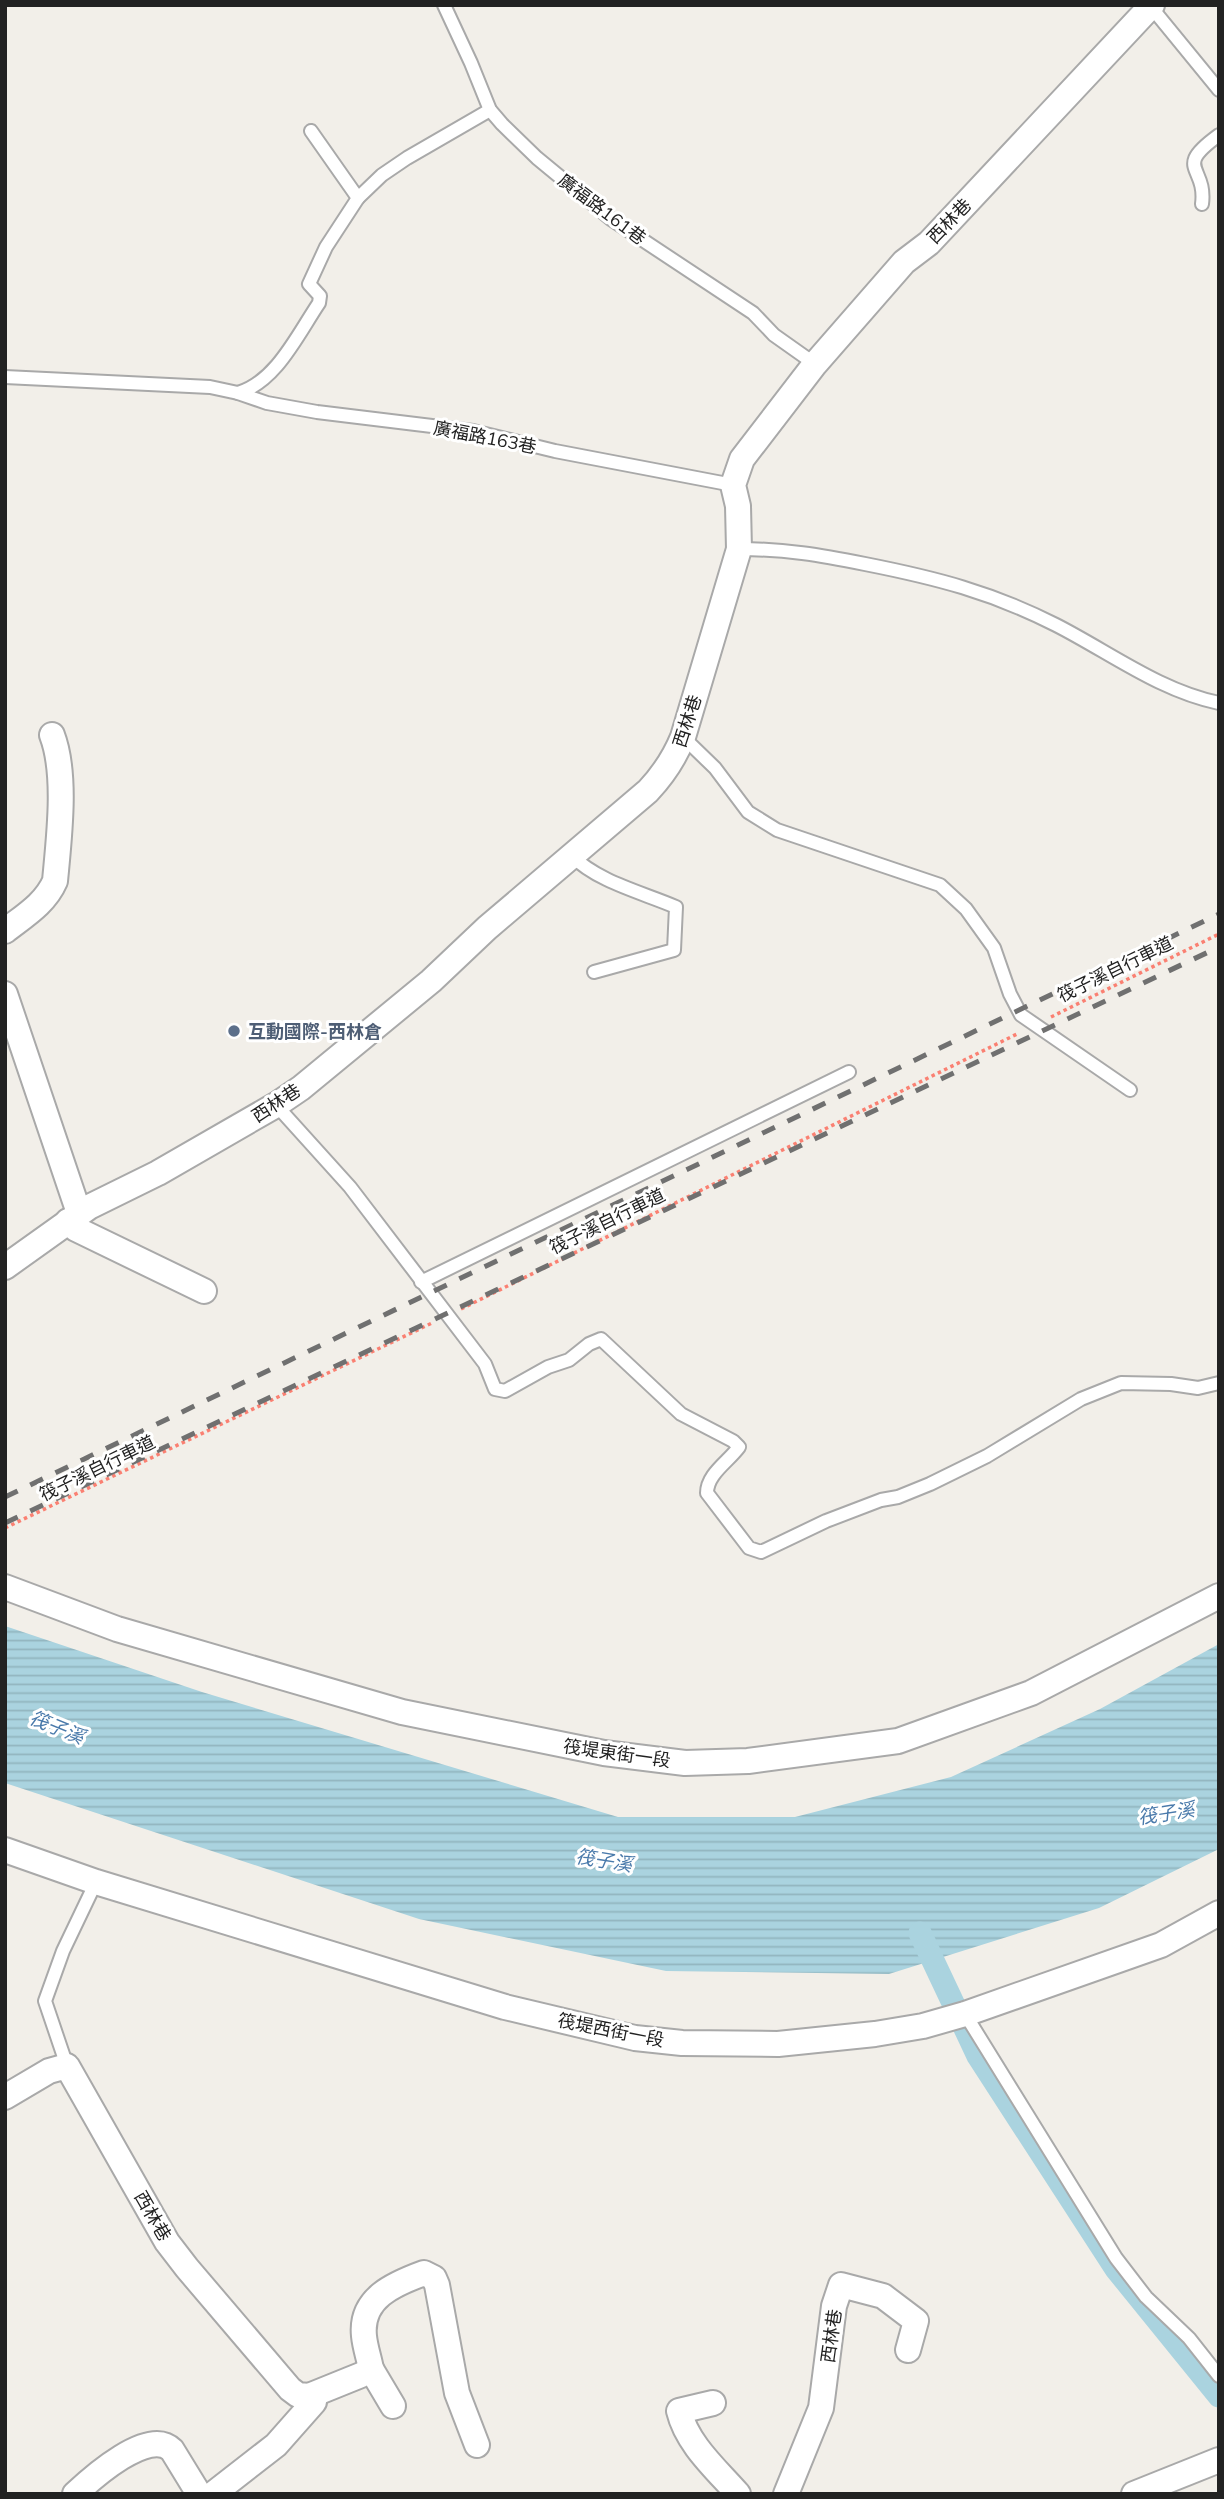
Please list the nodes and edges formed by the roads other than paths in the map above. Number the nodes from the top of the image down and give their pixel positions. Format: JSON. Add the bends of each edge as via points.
{"nodes":[{"id":1,"x":444,"y":5,"type":"edge"},
{"id":2,"x":1151,"y":7,"type":"edge"},
{"id":3,"x":1219,"y":90,"type":"edge"},
{"id":4,"x":490,"y":110,"type":"junction"},
{"id":5,"x":311,"y":131,"type":"dead end"},
{"id":6,"x":1219,"y":135,"type":"edge"},
{"id":7,"x":358,"y":198,"type":"junction"},
{"id":8,"x":1202,"y":205,"type":"dead end"},
{"id":9,"x":815,"y":364,"type":"junction"},
{"id":10,"x":5,"y":377,"type":"edge"},
{"id":11,"x":238,"y":393,"type":"junction"},
{"id":12,"x":733,"y":485,"type":"junction"},
{"id":13,"x":739,"y":550,"type":"junction"},
{"id":14,"x":1219,"y":703,"type":"edge"},
{"id":15,"x":52,"y":735,"type":"dead end"},
{"id":16,"x":683,"y":737,"type":"junction"},
{"id":17,"x":571,"y":855,"type":"junction"},
{"id":18,"x":5,"y":931,"type":"edge"},
{"id":19,"x":594,"y":972,"type":"dead end"},
{"id":20,"x":5,"y":994,"type":"edge"},
{"id":21,"x":849,"y":1072,"type":"dead end"},
{"id":22,"x":1130,"y":1090,"type":"dead end"},
{"id":23,"x":276,"y":1105,"type":"junction"},
{"id":24,"x":73,"y":1217,"type":"junction"},
{"id":25,"x":5,"y":1267,"type":"edge"},
{"id":26,"x":421,"y":1282,"type":"junction"},
{"id":27,"x":204,"y":1291,"type":"dead end"},
{"id":28,"x":1219,"y":1383,"type":"edge"},
{"id":29,"x":5,"y":1587,"type":"edge"},
{"id":30,"x":1219,"y":1596,"type":"edge"},
{"id":31,"x":5,"y":1850,"type":"edge"},
{"id":32,"x":96,"y":1882,"type":"junction"},
{"id":33,"x":1219,"y":1913,"type":"edge"},
{"id":34,"x":965,"y":2014,"type":"junction"},
{"id":35,"x":67,"y":2066,"type":"junction"},
{"id":36,"x":5,"y":2097,"type":"edge"},
{"id":37,"x":908,"y":2350,"type":"dead end"},
{"id":38,"x":371,"y":2369,"type":"junction"},
{"id":39,"x":1219,"y":2376,"type":"edge"},
{"id":40,"x":309,"y":2396,"type":"junction"},
{"id":41,"x":713,"y":2403,"type":"dead end"},
{"id":42,"x":393,"y":2406,"type":"dead end"},
{"id":43,"x":477,"y":2445,"type":"dead end"},
{"id":44,"x":1219,"y":2460,"type":"edge"},
{"id":45,"x":75,"y":2494,"type":"edge"},
{"id":46,"x":200,"y":2494,"type":"edge"},
{"id":47,"x":213,"y":2494,"type":"edge"},
{"id":48,"x":738,"y":2494,"type":"edge"},
{"id":49,"x":786,"y":2494,"type":"edge"},
{"id":50,"x":1134,"y":2494,"type":"edge"}],
"edges":[{"from":1,"to":4,"type":"lane","name":"廣福路161巷"},
{"from":2,"to":3,"type":"lane"},
{"from":2,"to":9,"type":"street","name":"西林巷","via":[[929,243],[904,262]]},
{"from":4,"to":7,"type":"lane","via":[[407,158]]},
{"from":4,"to":9,"type":"lane","name":"廣福路161巷","via":[[537,158],[611,219],[753,313],[774,335]]},
{"from":5,"to":7,"type":"lane"},
{"from":6,"to":8,"type":"lane","via":[[1194,156]]},
{"from":7,"to":11,"type":"lane","via":[[326,247],[309,284],[320,296],[318,303],[272,371]]},
{"from":9,"to":12,"type":"street","name":"西林巷","via":[[742,459]]},
{"from":10,"to":11,"type":"lane","name":"廣福路163巷","via":[[155,383]]},
{"from":11,"to":12,"type":"lane","name":"廣福路163巷","via":[[317,412],[473,432]]},
{"from":12,"to":13,"type":"street","name":"西林巷"},
{"from":13,"to":14,"type":"lane","via":[[807,553],[980,591],[1192,697]]},
{"from":13,"to":16,"type":"street","name":"西林巷"},
{"from":15,"to":18,"type":"street","via":[[59,753],[60,782],[55,881],[39,905]]},
{"from":16,"to":17,"type":"street","name":"西林巷","via":[[674,759],[648,791]]},
{"from":16,"to":22,"type":"lane","via":[[715,768],[748,811],[777,830],[940,885],[966,909],[994,948],[1021,1015]]},
{"from":17,"to":19,"type":"lane","via":[[598,876],[676,907],[674,950]]},
{"from":17,"to":23,"type":"street","name":"西林巷","via":[[431,981]]},
{"from":20,"to":24,"type":"street"},
{"from":21,"to":26,"type":"lane"},
{"from":23,"to":24,"type":"street","name":"西林巷"},
{"from":23,"to":26,"type":"lane","via":[[350,1187]]},
{"from":24,"to":25,"type":"street","name":"西林巷"},
{"from":24,"to":27,"type":"street","via":[[76,1229]]},
{"from":26,"to":28,"type":"lane","via":[[485,1364],[495,1389],[505,1391],[601,1339],[681,1415],[739,1447],[707,1484],[707,1493],[750,1548],[761,1552],[826,1521],[930,1484],[987,1456],[1081,1399],[1121,1383],[1198,1388]]},
{"from":29,"to":30,"type":"street","name":"筏堤東街一段","via":[[117,1629],[402,1712],[604,1754],[685,1763],[748,1761],[898,1741],[1031,1693]]},
{"from":31,"to":32,"type":"street","name":"筏堤西街一段"},
{"from":32,"to":34,"type":"street","name":"筏堤西街一段","via":[[505,2007],[635,2038],[730,2044],[826,2040],[923,2026]]},
{"from":32,"to":35,"type":"lane","via":[[45,2001]]},
{"from":33,"to":34,"type":"street","name":"筏堤西街一段","via":[[1161,1945]]},
{"from":34,"to":39,"type":"lane","via":[[1116,2258]]},
{"from":35,"to":36,"type":"street","via":[[49,2071]]},
{"from":35,"to":40,"type":"street","name":"西林巷","via":[[167,2242],[290,2389]]},
{"from":37,"to":49,"type":"street","name":"西林巷","via":[[915,2321],[883,2296],[841,2285],[834,2306],[821,2409]]},
{"from":38,"to":40,"type":"street"},
{"from":38,"to":42,"type":"street"},
{"from":38,"to":43,"type":"street","via":[[364,2336],[366,2313],[376,2297],[395,2284],[430,2275],[437,2284],[457,2393]]},
{"from":40,"to":47,"type":"street","via":[[314,2402],[276,2445]]},
{"from":41,"to":48,"type":"street","via":[[679,2411],[682,2424]]},
{"from":44,"to":50,"type":"street"},
{"from":45,"to":46,"type":"street","via":[[124,2455],[156,2444],[172,2450]]}]}
